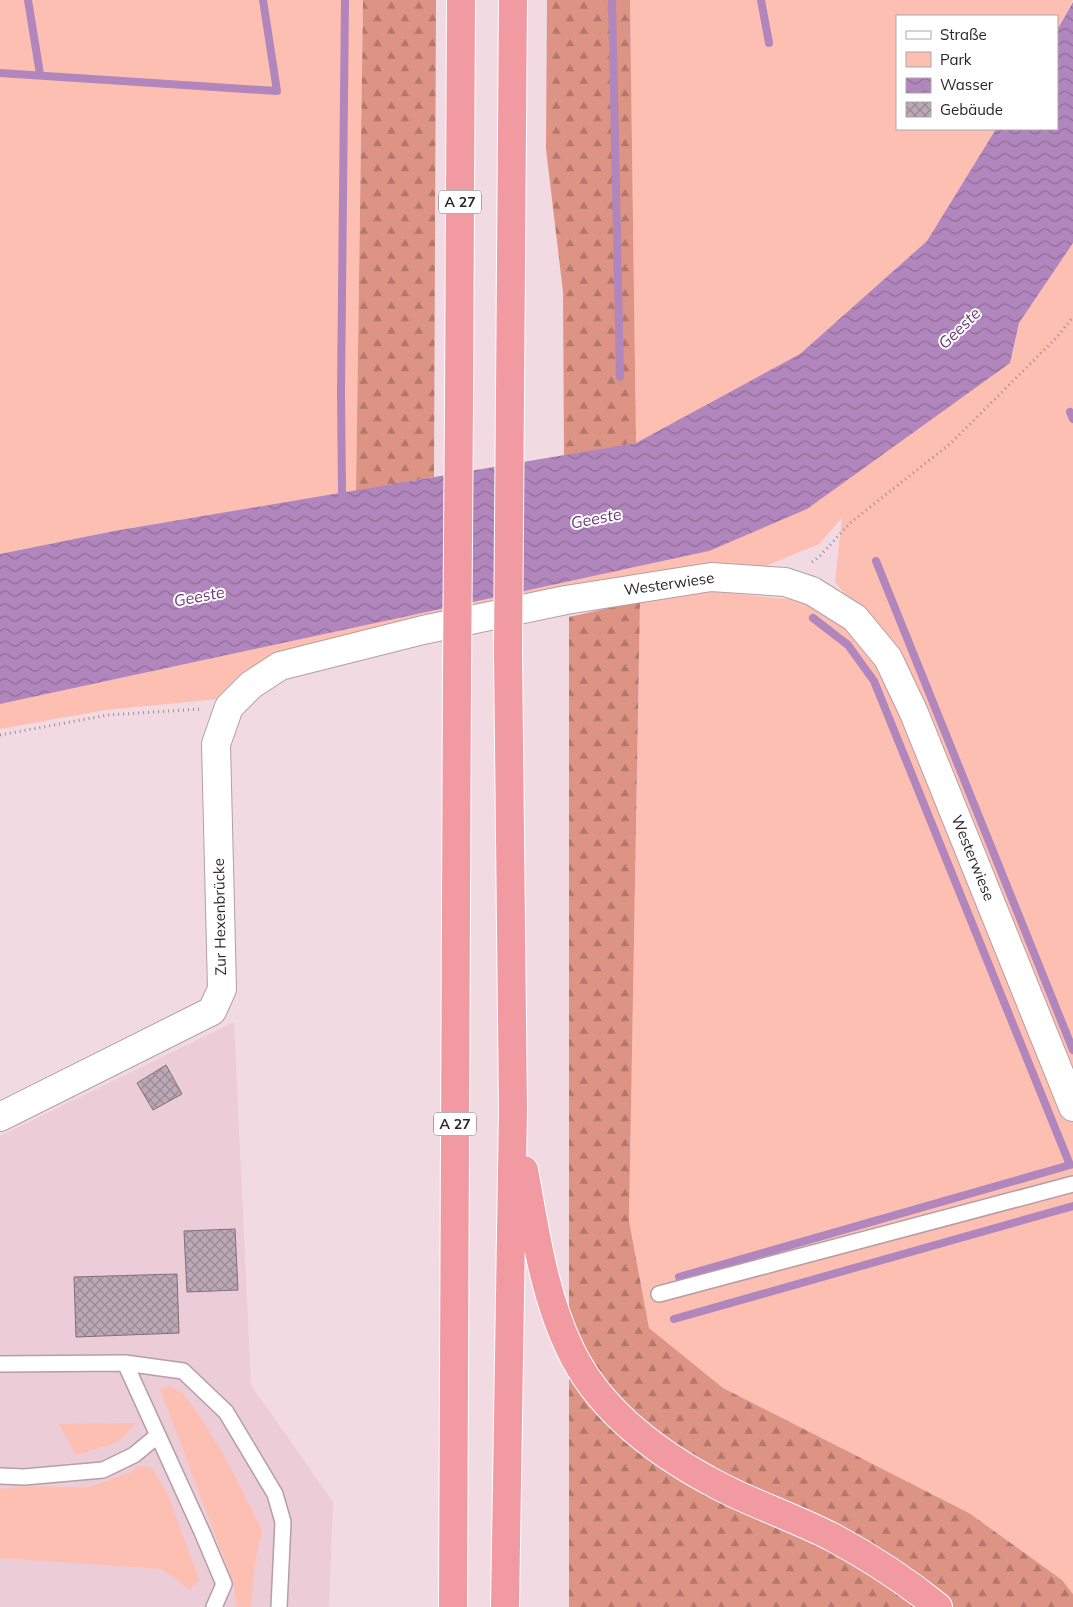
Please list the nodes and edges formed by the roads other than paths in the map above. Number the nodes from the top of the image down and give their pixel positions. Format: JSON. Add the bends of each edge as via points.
{"nodes":[{"id":1,"x":461,"y":0,"type":"edge"},
{"id":2,"x":513,"y":0,"type":"edge"},
{"id":3,"x":229,"y":707,"type":"joint"},
{"id":4,"x":1073,"y":1107,"type":"edge"},
{"id":5,"x":513,"y":1109,"type":"junction"},
{"id":6,"x":0,"y":1117,"type":"edge"},
{"id":7,"x":1073,"y":1184,"type":"edge"},
{"id":8,"x":659,"y":1294,"type":"dead end"},
{"id":9,"x":125,"y":1363,"type":"junction"},
{"id":10,"x":0,"y":1364,"type":"edge"},
{"id":11,"x":157,"y":1436,"type":"junction"},
{"id":12,"x":0,"y":1476,"type":"edge"},
{"id":13,"x":214,"y":1607,"type":"edge"},
{"id":14,"x":279,"y":1607,"type":"edge"},
{"id":15,"x":452,"y":1607,"type":"edge"},
{"id":16,"x":505,"y":1607,"type":"edge"},
{"id":17,"x":938,"y":1607,"type":"edge"}],
"edges":[{"from":1,"to":15,"type":"highway","number":"A 27","bridge":true},
{"from":2,"to":5,"type":"highway","bridge":true,"via":[[508,652]]},
{"from":3,"to":4,"type":"street","name":"Westerwiese","via":[[252,685],[280,666],[423,630],[566,600],[711,577],[785,582],[812,591],[854,618],[888,658],[914,713]]},
{"from":3,"to":6,"type":"street","name":"Zur Hexenbrücke","via":[[216,744],[222,989],[212,1011]]},
{"from":5,"to":16,"type":"highway"},
{"from":5,"to":17,"type":"highway","via":[[550,1295],[570,1348],[594,1387],[615,1412],[649,1442],[685,1466],[721,1487],[834,1538],[911,1585]]},
{"from":7,"to":8,"type":"lane"},
{"from":9,"to":10,"type":"lane"},
{"from":9,"to":11,"type":"lane"},
{"from":9,"to":14,"type":"lane","via":[[184,1371],[226,1412],[275,1494],[283,1522]]},
{"from":11,"to":12,"type":"lane","via":[[134,1455],[103,1470]]},
{"from":11,"to":13,"type":"lane","via":[[224,1584]]}]}
